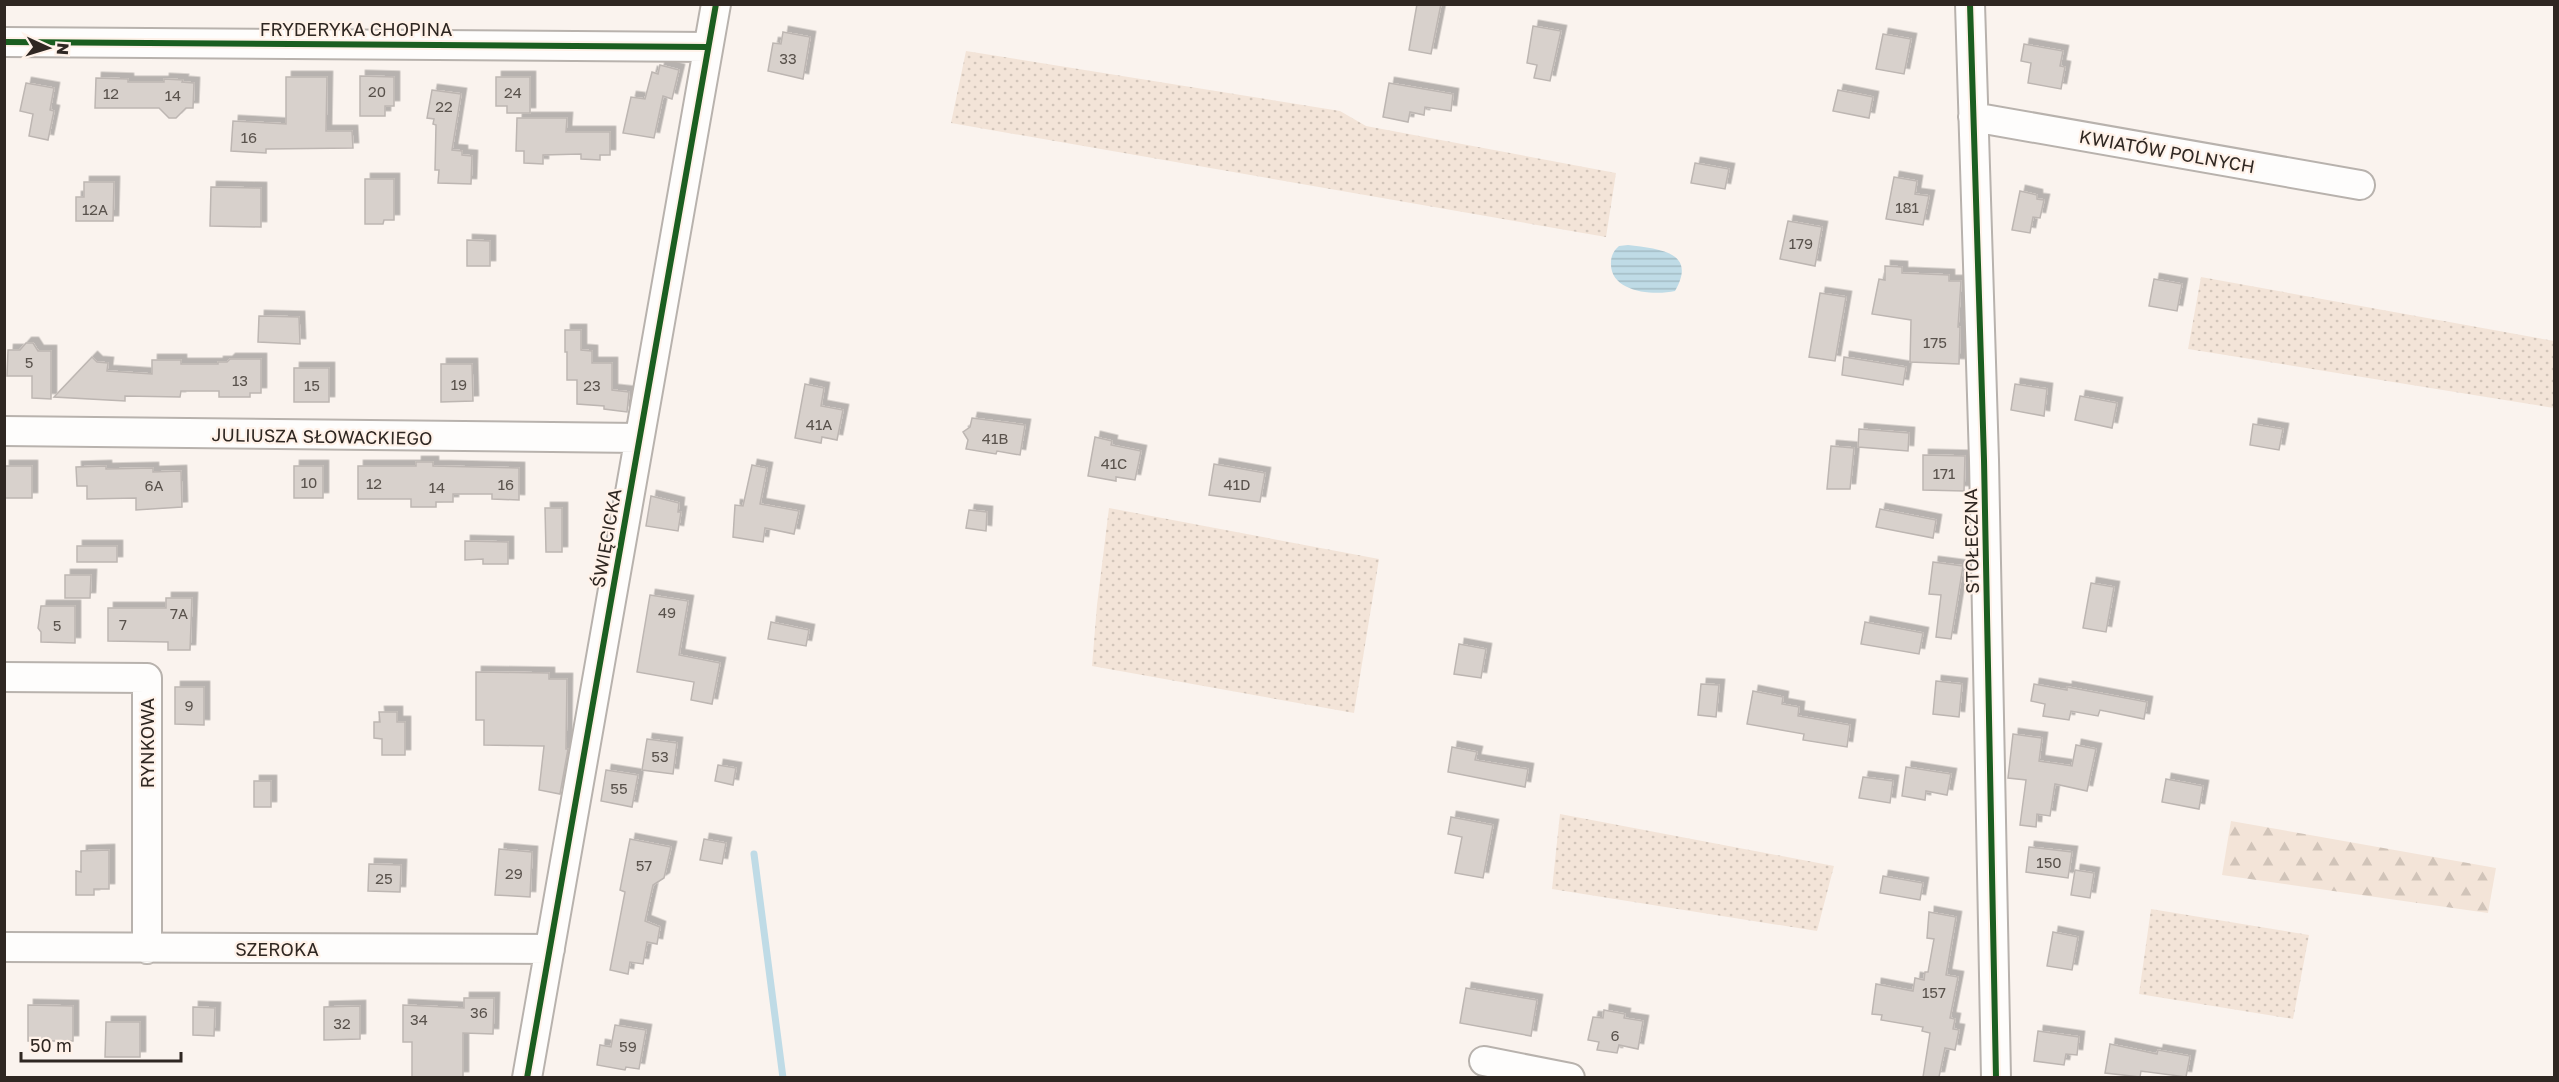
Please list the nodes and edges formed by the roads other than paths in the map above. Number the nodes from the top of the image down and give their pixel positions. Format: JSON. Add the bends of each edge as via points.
{"nodes":[{"id":1,"x":716,"y":4,"type":"edge"},
{"id":2,"x":1970,"y":4,"type":"edge"},
{"id":3,"x":4,"y":42,"type":"edge"},
{"id":4,"x":708,"y":47,"type":"junction"},
{"id":5,"x":1973,"y":117,"type":"junction"},
{"id":6,"x":2360,"y":185,"type":"dead end"},
{"id":7,"x":4,"y":431,"type":"edge"},
{"id":8,"x":639,"y":438,"type":"junction"},
{"id":9,"x":4,"y":677,"type":"edge"},
{"id":10,"x":4,"y":947,"type":"edge"},
{"id":11,"x":147,"y":949,"type":"junction"},
{"id":12,"x":550,"y":949,"type":"junction"},
{"id":13,"x":1484,"y":1061,"type":"dead end"},
{"id":14,"x":527,"y":1077,"type":"edge"},
{"id":15,"x":1570,"y":1077,"type":"edge"},
{"id":16,"x":1996,"y":1077,"type":"edge"}],
"edges":[{"from":1,"to":4,"type":"street","name":"ŚWIĘCICKA"},
{"from":2,"to":5,"type":"street","name":"STOŁECZNA"},
{"from":3,"to":4,"type":"street","name":"FRYDERYKA CHOPINA"},
{"from":4,"to":8,"type":"street","name":"ŚWIĘCICKA"},
{"from":5,"to":6,"type":"street","name":"KWIATÓW POLNYCH"},
{"from":5,"to":16,"type":"street","name":"STOŁECZNA"},
{"from":7,"to":8,"type":"street","name":"JULIUSZA SŁOWACKIEGO"},
{"from":8,"to":12,"type":"street","name":"ŚWIĘCICKA"},
{"from":9,"to":11,"type":"street","name":"RYNKOWA","via":[[147,678]]},
{"from":10,"to":11,"type":"street","name":"SZEROKA"},
{"from":11,"to":12,"type":"street","name":"SZEROKA"},
{"from":12,"to":14,"type":"street","name":"ŚWIĘCICKA"},
{"from":13,"to":15,"type":"street"}]}
